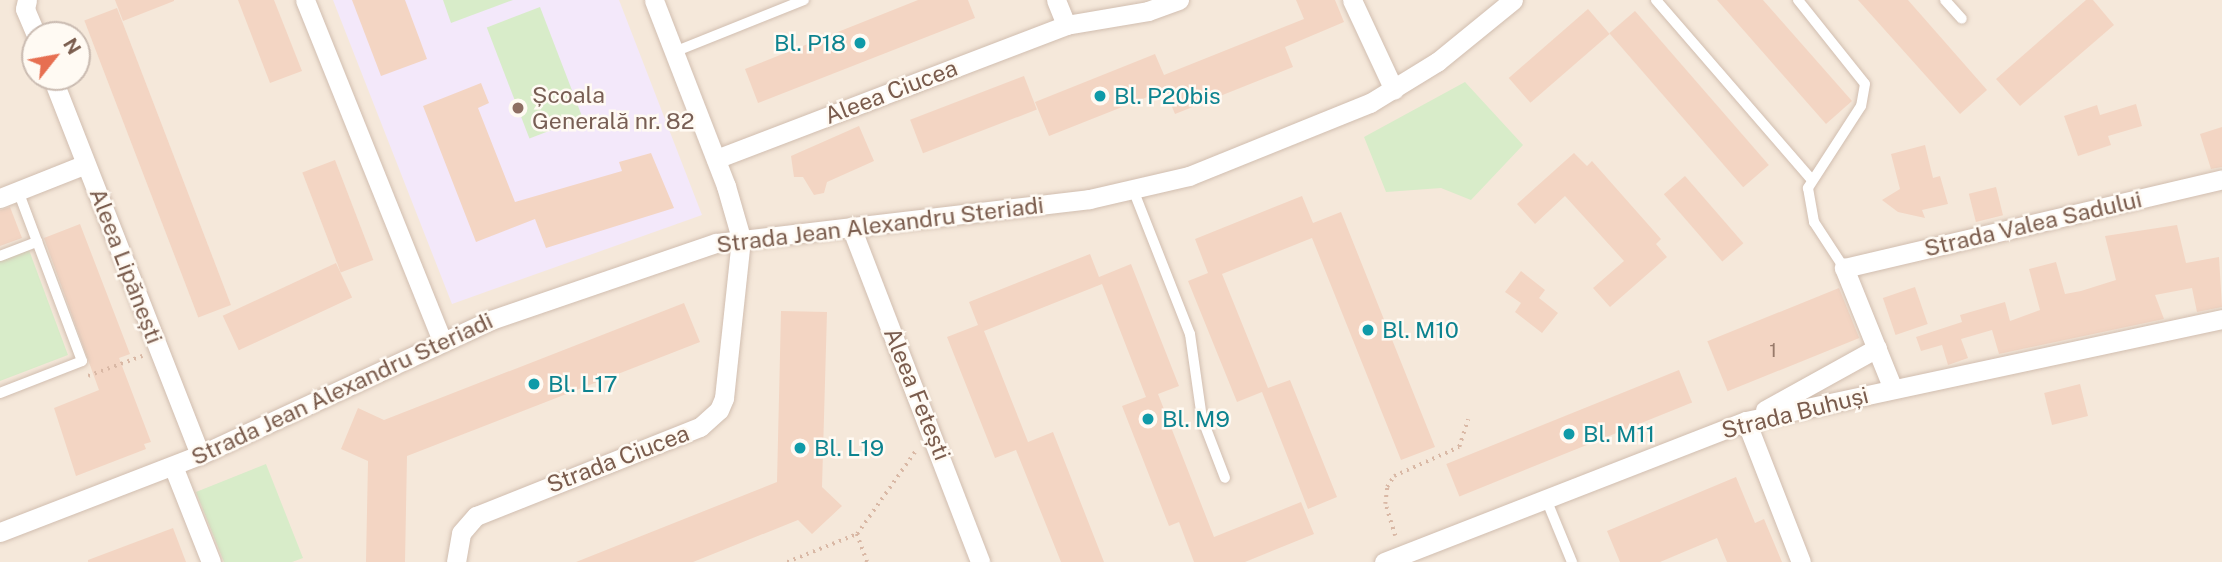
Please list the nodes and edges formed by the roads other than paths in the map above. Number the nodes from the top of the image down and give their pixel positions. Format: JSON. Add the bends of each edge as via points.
{"nodes":[{"id":1,"x":27,"y":0,"type":"edge"},
{"id":2,"x":305,"y":0,"type":"edge"},
{"id":3,"x":654,"y":0,"type":"edge"},
{"id":4,"x":804,"y":0,"type":"edge"},
{"id":5,"x":1056,"y":0,"type":"edge"},
{"id":6,"x":1179,"y":0,"type":"edge"},
{"id":7,"x":1352,"y":0,"type":"edge"},
{"id":8,"x":1513,"y":0,"type":"edge"},
{"id":9,"x":1656,"y":0,"type":"edge"},
{"id":10,"x":1798,"y":0,"type":"edge"},
{"id":11,"x":1945,"y":0,"type":"edge"},
{"id":12,"x":1962,"y":19,"type":"dead end"},
{"id":13,"x":30,"y":21,"type":"edge"},
{"id":14,"x":1066,"y":25,"type":"junction"},
{"id":15,"x":674,"y":52,"type":"junction"},
{"id":16,"x":1394,"y":90,"type":"junction"},
{"id":17,"x":57,"y":91,"type":"edge"},
{"id":18,"x":716,"y":159,"type":"junction"},
{"id":19,"x":86,"y":164,"type":"junction"},
{"id":20,"x":2222,"y":179,"type":"edge"},
{"id":21,"x":1811,"y":180,"type":"junction"},
{"id":22,"x":1134,"y":192,"type":"junction"},
{"id":23,"x":9,"y":194,"type":"edge"},
{"id":24,"x":851,"y":227,"type":"junction"},
{"id":25,"x":741,"y":238,"type":"junction"},
{"id":26,"x":37,"y":242,"type":"junction"},
{"id":27,"x":0,"y":256,"type":"edge"},
{"id":28,"x":1844,"y":268,"type":"junction"},
{"id":29,"x":2222,"y":319,"type":"edge"},
{"id":30,"x":442,"y":341,"type":"junction"},
{"id":31,"x":1877,"y":348,"type":"junction"},
{"id":32,"x":1894,"y":389,"type":"junction"},
{"id":33,"x":0,"y":393,"type":"edge"},
{"id":34,"x":1746,"y":421,"type":"junction"},
{"id":35,"x":200,"y":455,"type":"junction"},
{"id":36,"x":173,"y":466,"type":"junction"},
{"id":37,"x":1225,"y":478,"type":"dead end"},
{"id":38,"x":1546,"y":499,"type":"junction"},
{"id":39,"x":0,"y":533,"type":"edge"},
{"id":40,"x":1393,"y":559,"type":"edge"},
{"id":41,"x":211,"y":562,"type":"edge"},
{"id":42,"x":456,"y":562,"type":"edge"},
{"id":43,"x":980,"y":562,"type":"edge"},
{"id":44,"x":1572,"y":562,"type":"edge"},
{"id":45,"x":1801,"y":562,"type":"edge"}],
"edges":[{"from":1,"to":13,"type":"street"},
{"from":2,"to":30,"type":"street"},
{"from":3,"to":15,"type":"street","name":"Strada Ciucea"},
{"from":4,"to":15,"type":"lane"},
{"from":5,"to":14,"type":"street"},
{"from":6,"to":14,"type":"street","name":"Aleea Ciucea","via":[[1147,11]]},
{"from":7,"to":16,"type":"street"},
{"from":8,"to":16,"type":"street","name":"Strada Jean Alexandru Steriadi","via":[[1457,47]]},
{"from":9,"to":21,"type":"lane"},
{"from":10,"to":21,"type":"lane","via":[[1865,84],[1861,106]]},
{"from":11,"to":12,"type":"lane"},
{"from":14,"to":18,"type":"street","name":"Aleea Ciucea"},
{"from":15,"to":18,"type":"street","name":"Strada Ciucea"},
{"from":16,"to":22,"type":"street","name":"Strada Jean Alexandru Steriadi","via":[[1260,150]]},
{"from":17,"to":19,"type":"street","name":"Aleea Lipănești"},
{"from":18,"to":25,"type":"street","name":"Strada Ciucea"},
{"from":19,"to":23,"type":"street"},
{"from":19,"to":35,"type":"street","name":"Aleea Lipănești"},
{"from":20,"to":28,"type":"street","name":"Strada Valea Sadului"},
{"from":21,"to":28,"type":"lane","via":[[1809,211]]},
{"from":22,"to":24,"type":"street","name":"Strada Jean Alexandru Steriadi"},
{"from":22,"to":37,"type":"lane","via":[[1190,334],[1202,418]]},
{"from":23,"to":26,"type":"lane"},
{"from":24,"to":25,"type":"street","name":"Strada Jean Alexandru Steriadi"},
{"from":24,"to":43,"type":"street","name":"Aleea Fetești"},
{"from":25,"to":30,"type":"street","name":"Strada Jean Alexandru Steriadi","via":[[623,271]]},
{"from":25,"to":42,"type":"street","name":"Strada Ciucea","via":[[726,387],[719,410],[688,432],[476,516],[461,533]]},
{"from":26,"to":27,"type":"lane"},
{"from":26,"to":33,"type":"lane","via":[[82,361]]},
{"from":28,"to":31,"type":"street"},
{"from":29,"to":32,"type":"street","name":"Strada Buhuși"},
{"from":30,"to":35,"type":"street","name":"Strada Jean Alexandru Steriadi"},
{"from":31,"to":32,"type":"street"},
{"from":31,"to":34,"type":"street"},
{"from":32,"to":34,"type":"street","name":"Strada Buhuși"},
{"from":34,"to":38,"type":"street","name":"Strada Buhuși"},
{"from":34,"to":45,"type":"street"},
{"from":35,"to":36,"type":"street","name":"Strada Jean Alexandru Steriadi"},
{"from":36,"to":39,"type":"street","name":"Strada Jean Alexandru Steriadi"},
{"from":36,"to":41,"type":"street"},
{"from":38,"to":40,"type":"street","name":"Strada Buhuși"},
{"from":38,"to":44,"type":"lane"}]}
